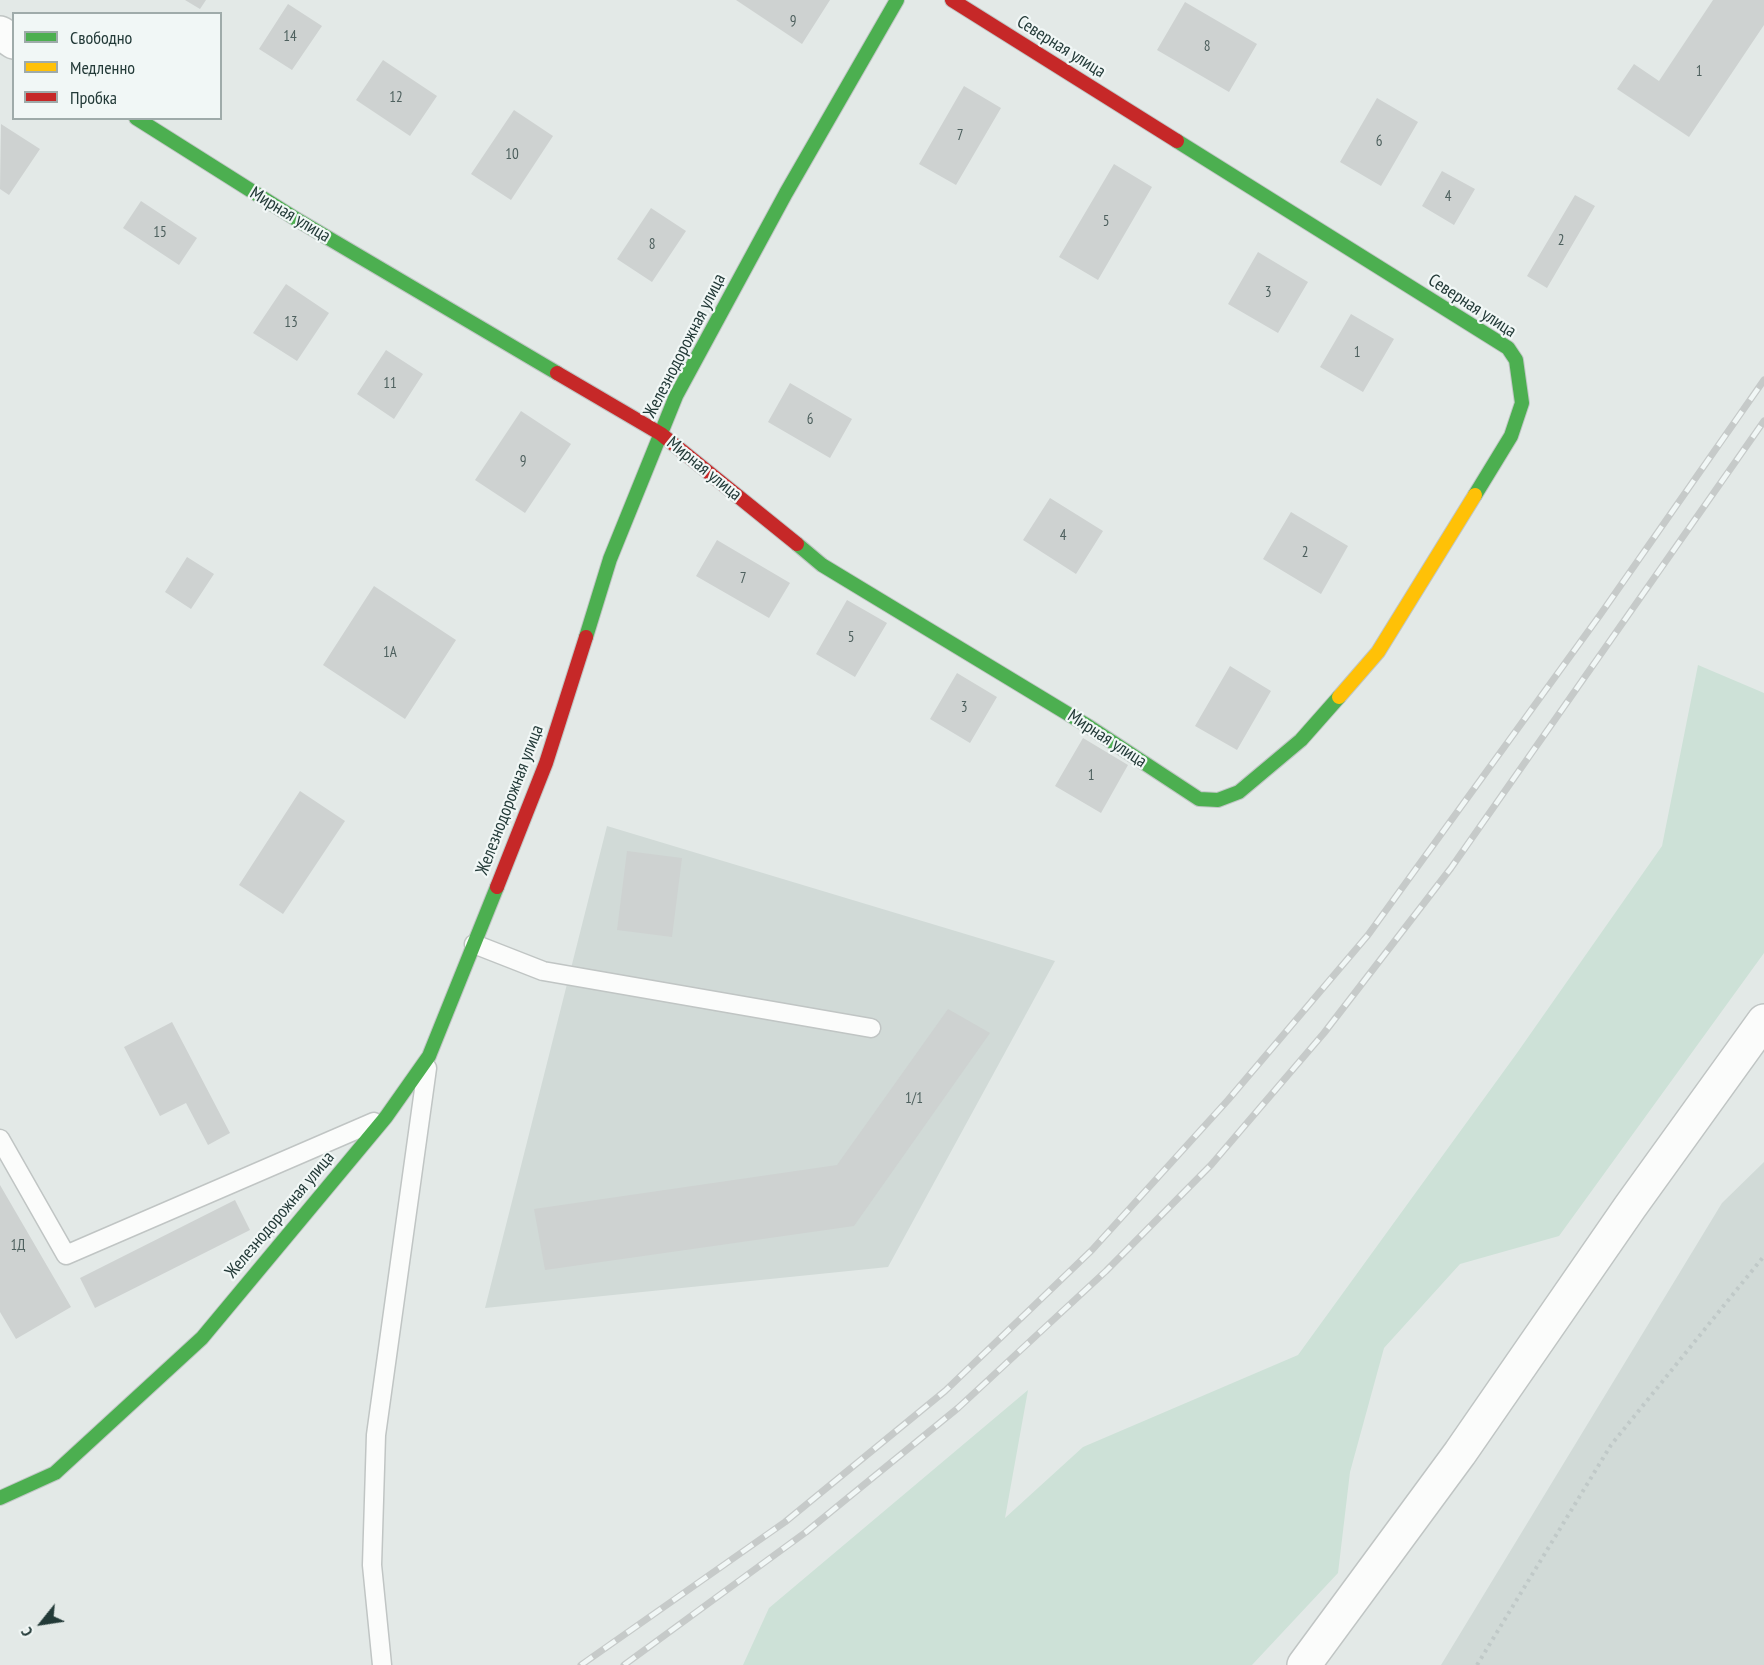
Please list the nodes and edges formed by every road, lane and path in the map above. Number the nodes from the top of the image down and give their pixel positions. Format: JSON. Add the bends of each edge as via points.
{"nodes":[{"id":1,"x":897,"y":0,"type":"edge"},
{"id":2,"x":952,"y":0,"type":"edge"},
{"id":3,"x":139,"y":120,"type":"edge"},
{"id":4,"x":660,"y":434,"type":"junction"},
{"id":5,"x":1199,"y":799,"type":"joint"},
{"id":6,"x":474,"y":944,"type":"junction"},
{"id":7,"x":1764,"y":1021,"type":"edge"},
{"id":8,"x":871,"y":1028,"type":"dead end"},
{"id":9,"x":429,"y":1056,"type":"junction"},
{"id":10,"x":386,"y":1117,"type":"junction"},
{"id":11,"x":0,"y":1139,"type":"edge"},
{"id":12,"x":1764,"y":1256,"type":"edge"},
{"id":13,"x":0,"y":1498,"type":"edge"},
{"id":14,"x":382,"y":1665,"type":"edge"},
{"id":15,"x":1304,"y":1665,"type":"edge"},
{"id":16,"x":1477,"y":1665,"type":"edge"}],
"edges":[{"from":1,"to":4,"type":"street","name":"Железнодорожная улица","via":[[748,264],[676,396]]},
{"from":2,"to":5,"type":"street","name":"Северная улица","via":[[1508,348],[1516,360],[1522,403],[1511,436],[1378,652],[1301,740],[1267,770],[1239,792],[1218,800]]},
{"from":3,"to":4,"type":"street","name":"Мирная улица","via":[[296,219]]},
{"from":4,"to":5,"type":"street","name":"Мирная улица","via":[[822,565],[1088,726]]},
{"from":4,"to":6,"type":"street","name":"Железнодорожная улица","via":[[610,559],[546,763]]},
{"from":6,"to":8,"type":"lane","via":[[543,971]]},
{"from":6,"to":9,"type":"street","name":"Железнодорожная улица"},
{"from":7,"to":15,"type":"street","via":[[1460,1453]]},
{"from":9,"to":10,"type":"street","name":"Железнодорожная улица"},
{"from":9,"to":14,"type":"lane","via":[[376,1435],[372,1565]]},
{"from":10,"to":11,"type":"lane","via":[[66,1255]]},
{"from":10,"to":13,"type":"street","name":"Железнодорожная улица","via":[[202,1338],[55,1473]]},
{"from":12,"to":16,"type":"path","via":[[1611,1445]]}]}
